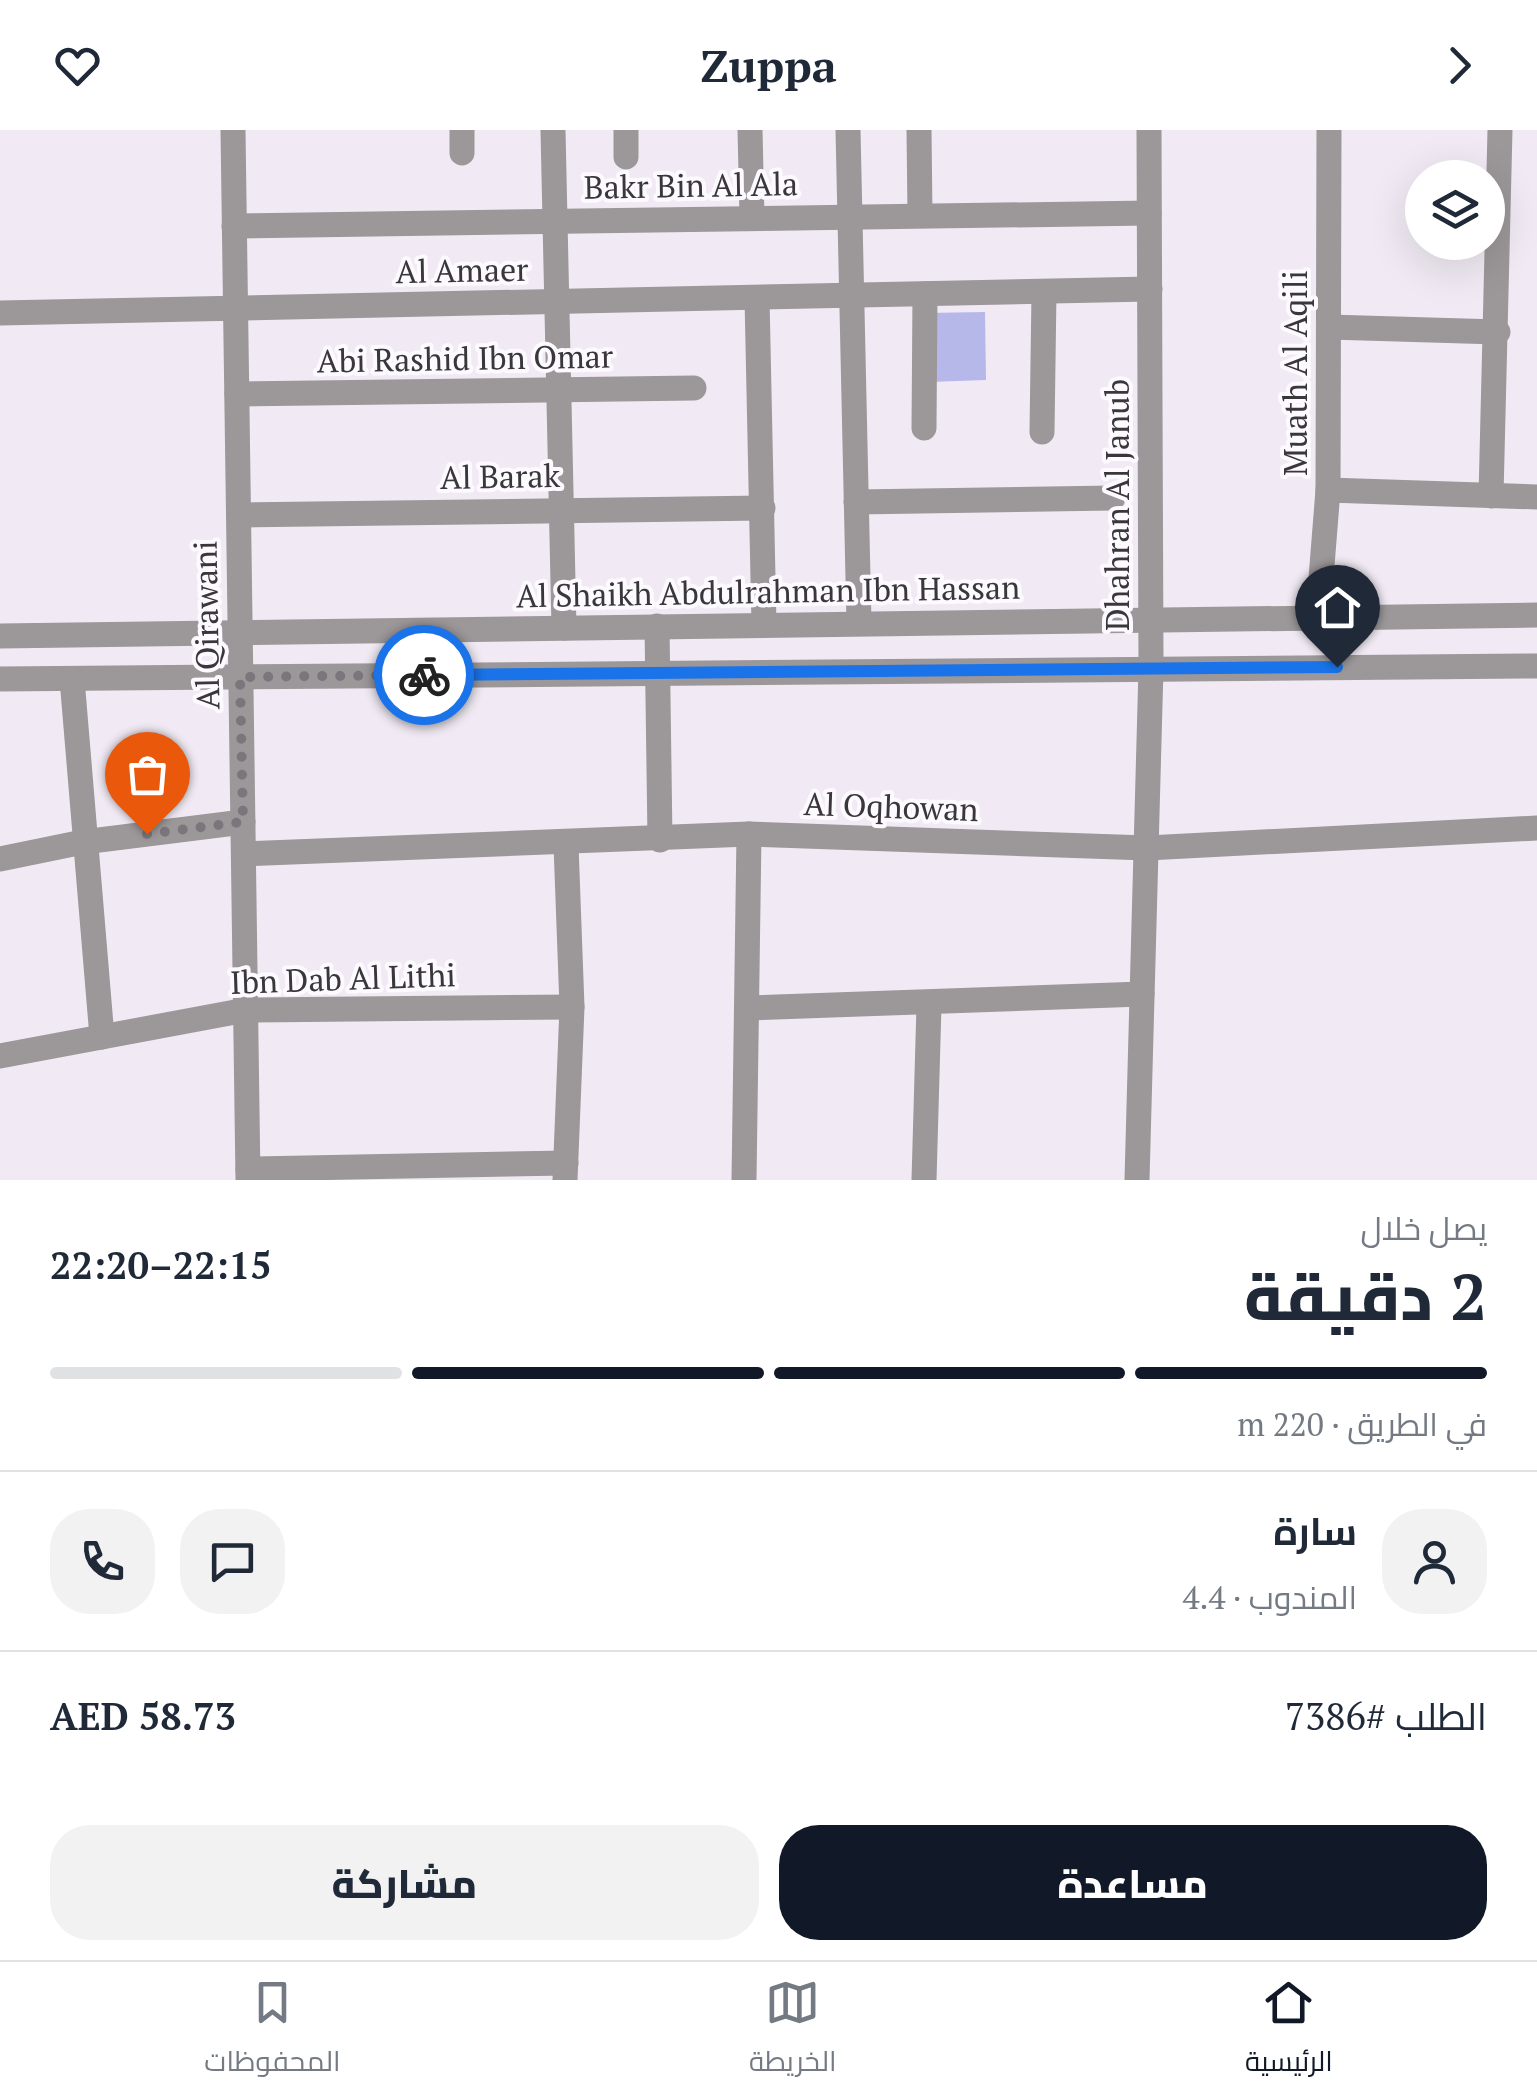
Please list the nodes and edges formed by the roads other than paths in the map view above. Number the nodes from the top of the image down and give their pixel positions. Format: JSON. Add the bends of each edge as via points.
{"nodes":[{"id":1,"x":233,"y":130,"type":"edge"},
{"id":2,"x":552,"y":130,"type":"edge"},
{"id":3,"x":626,"y":130,"type":"edge"},
{"id":4,"x":750,"y":130,"type":"edge"},
{"id":5,"x":848,"y":130,"type":"edge"},
{"id":6,"x":920,"y":130,"type":"edge"},
{"id":7,"x":1149,"y":130,"type":"edge"},
{"id":8,"x":1329,"y":130,"type":"edge"},
{"id":9,"x":1500,"y":130,"type":"edge"},
{"id":10,"x":626,"y":157,"type":"dead end"},
{"id":11,"x":920,"y":214,"type":"junction"},
{"id":12,"x":1149,"y":214,"type":"junction"},
{"id":13,"x":850,"y":215,"type":"junction"},
{"id":14,"x":752,"y":217,"type":"junction"},
{"id":15,"x":555,"y":222,"type":"junction"},
{"id":16,"x":234,"y":226,"type":"junction"},
{"id":17,"x":1150,"y":290,"type":"junction"},
{"id":18,"x":1044,"y":292,"type":"junction"},
{"id":19,"x":925,"y":294,"type":"junction"},
{"id":20,"x":852,"y":296,"type":"junction"},
{"id":21,"x":757,"y":298,"type":"junction"},
{"id":22,"x":556,"y":302,"type":"junction"},
{"id":23,"x":236,"y":308,"type":"junction"},
{"id":24,"x":0,"y":313,"type":"edge"},
{"id":25,"x":1330,"y":327,"type":"junction"},
{"id":26,"x":1498,"y":332,"type":"junction"},
{"id":27,"x":694,"y":388,"type":"dead end"},
{"id":28,"x":559,"y":391,"type":"junction"},
{"id":29,"x":237,"y":394,"type":"junction"},
{"id":30,"x":924,"y":428,"type":"dead end"},
{"id":31,"x":1042,"y":432,"type":"dead end"},
{"id":32,"x":1328,"y":490,"type":"junction"},
{"id":33,"x":1491,"y":496,"type":"junction"},
{"id":34,"x":1537,"y":497,"type":"edge"},
{"id":35,"x":1113,"y":498,"type":"dead end"},
{"id":36,"x":856,"y":502,"type":"junction"},
{"id":37,"x":561,"y":508,"type":"junction"},
{"id":38,"x":763,"y":508,"type":"junction"},
{"id":39,"x":238,"y":516,"type":"junction"},
{"id":40,"x":1318,"y":616,"type":"junction"},
{"id":41,"x":1531,"y":616,"type":"edge"},
{"id":42,"x":1151,"y":619,"type":"junction"},
{"id":43,"x":859,"y":623,"type":"junction"},
{"id":44,"x":764,"y":625,"type":"junction"},
{"id":45,"x":658,"y":626,"type":"junction"},
{"id":46,"x":564,"y":628,"type":"junction"},
{"id":47,"x":240,"y":633,"type":"junction"},
{"id":48,"x":0,"y":636,"type":"edge"},
{"id":49,"x":1532,"y":665,"type":"edge"},
{"id":50,"x":1151,"y":668,"type":"junction"},
{"id":51,"x":659,"y":673,"type":"junction"},
{"id":52,"x":240,"y":677,"type":"junction"},
{"id":53,"x":0,"y":679,"type":"edge"},
{"id":54,"x":72,"y":679,"type":"junction"},
{"id":55,"x":243,"y":822,"type":"junction"},
{"id":56,"x":1537,"y":828,"type":"edge"},
{"id":57,"x":749,"y":834,"type":"junction"},
{"id":58,"x":660,"y":840,"type":"junction"},
{"id":59,"x":83,"y":842,"type":"junction"},
{"id":60,"x":566,"y":845,"type":"junction"},
{"id":61,"x":1147,"y":848,"type":"junction"},
{"id":62,"x":244,"y":854,"type":"junction"},
{"id":63,"x":0,"y":860,"type":"edge"},
{"id":64,"x":1142,"y":994,"type":"junction"},
{"id":65,"x":928,"y":1005,"type":"junction"},
{"id":66,"x":572,"y":1008,"type":"junction"},
{"id":67,"x":747,"y":1008,"type":"junction"},
{"id":68,"x":246,"y":1010,"type":"junction"},
{"id":69,"x":102,"y":1037,"type":"junction"},
{"id":70,"x":0,"y":1056,"type":"edge"},
{"id":71,"x":566,"y":1171,"type":"edge"},
{"id":72,"x":248,"y":1175,"type":"edge"},
{"id":73,"x":744,"y":1180,"type":"edge"},
{"id":74,"x":924,"y":1180,"type":"edge"},
{"id":75,"x":1137,"y":1180,"type":"edge"}],
"edges":[{"from":1,"to":16,"type":"street","name":"Al Qirawani"},
{"from":2,"to":15,"type":"street"},
{"from":3,"to":10,"type":"street"},
{"from":4,"to":14,"type":"street"},
{"from":5,"to":13,"type":"street"},
{"from":6,"to":11,"type":"street"},
{"from":7,"to":12,"type":"street","name":"Dhahran Al Janub"},
{"from":8,"to":25,"type":"street","name":"Muath Al Aqili"},
{"from":9,"to":26,"type":"street"},
{"from":11,"to":12,"type":"street","name":"Bakr Bin Al Ala"},
{"from":11,"to":13,"type":"street","name":"Bakr Bin Al Ala"},
{"from":12,"to":17,"type":"street","name":"Dhahran Al Janub"},
{"from":13,"to":14,"type":"street","name":"Bakr Bin Al Ala"},
{"from":13,"to":20,"type":"street"},
{"from":14,"to":15,"type":"street","name":"Bakr Bin Al Ala"},
{"from":15,"to":16,"type":"street","name":"Bakr Bin Al Ala"},
{"from":15,"to":22,"type":"street"},
{"from":16,"to":23,"type":"street","name":"Al Qirawani"},
{"from":17,"to":18,"type":"street","name":"Al Amaer"},
{"from":17,"to":42,"type":"street","name":"Dhahran Al Janub"},
{"from":18,"to":19,"type":"street","name":"Al Amaer"},
{"from":18,"to":31,"type":"street"},
{"from":19,"to":20,"type":"street","name":"Al Amaer"},
{"from":19,"to":30,"type":"street"},
{"from":20,"to":21,"type":"street","name":"Al Amaer"},
{"from":20,"to":36,"type":"street"},
{"from":21,"to":22,"type":"street","name":"Al Amaer"},
{"from":21,"to":38,"type":"street"},
{"from":22,"to":23,"type":"street","name":"Al Amaer"},
{"from":22,"to":28,"type":"street"},
{"from":23,"to":24,"type":"street","name":"Al Amaer"},
{"from":23,"to":29,"type":"street","name":"Al Qirawani"},
{"from":25,"to":26,"type":"street"},
{"from":25,"to":32,"type":"street","name":"Muath Al Aqili"},
{"from":26,"to":33,"type":"street"},
{"from":27,"to":28,"type":"street","name":"Abi Rashid Ibn Omar"},
{"from":28,"to":29,"type":"street","name":"Abi Rashid Ibn Omar"},
{"from":28,"to":37,"type":"street"},
{"from":29,"to":39,"type":"street","name":"Al Qirawani"},
{"from":32,"to":33,"type":"street"},
{"from":32,"to":40,"type":"street","name":"Muath Al Aqili"},
{"from":33,"to":34,"type":"street"},
{"from":35,"to":36,"type":"street"},
{"from":36,"to":43,"type":"street"},
{"from":37,"to":38,"type":"street","name":"Al Barak"},
{"from":37,"to":39,"type":"street","name":"Al Barak"},
{"from":37,"to":46,"type":"street"},
{"from":38,"to":44,"type":"street"},
{"from":39,"to":47,"type":"street","name":"Al Qirawani"},
{"from":40,"to":41,"type":"street","name":"Al Shaikh Abdulrahman Ibn Hassan"},
{"from":40,"to":42,"type":"street","name":"Al Shaikh Abdulrahman Ibn Hassan"},
{"from":42,"to":43,"type":"street","name":"Al Shaikh Abdulrahman Ibn Hassan"},
{"from":42,"to":50,"type":"street","name":"Dhahran Al Janub"},
{"from":43,"to":44,"type":"street","name":"Al Shaikh Abdulrahman Ibn Hassan"},
{"from":44,"to":45,"type":"street","name":"Al Shaikh Abdulrahman Ibn Hassan"},
{"from":45,"to":46,"type":"street","name":"Al Shaikh Abdulrahman Ibn Hassan"},
{"from":45,"to":51,"type":"street"},
{"from":46,"to":47,"type":"street","name":"Al Shaikh Abdulrahman Ibn Hassan"},
{"from":47,"to":48,"type":"street","name":"Al Shaikh Abdulrahman Ibn Hassan"},
{"from":47,"to":52,"type":"street","name":"Al Qirawani"},
{"from":49,"to":50,"type":"street"},
{"from":50,"to":51,"type":"street"},
{"from":50,"to":61,"type":"street","name":"Dhahran Al Janub"},
{"from":51,"to":52,"type":"street"},
{"from":51,"to":58,"type":"street"},
{"from":52,"to":54,"type":"street"},
{"from":52,"to":55,"type":"street","name":"Al Qirawani"},
{"from":53,"to":54,"type":"street"},
{"from":54,"to":59,"type":"street"},
{"from":55,"to":59,"type":"street"},
{"from":55,"to":62,"type":"street","name":"Al Qirawani"},
{"from":56,"to":61,"type":"street","name":"Al Oqhowan"},
{"from":57,"to":58,"type":"street","name":"Al Oqhowan"},
{"from":57,"to":61,"type":"street","name":"Al Oqhowan"},
{"from":57,"to":67,"type":"street"},
{"from":58,"to":60,"type":"street","name":"Al Oqhowan"},
{"from":59,"to":63,"type":"street"},
{"from":59,"to":69,"type":"street"},
{"from":60,"to":62,"type":"street","name":"Al Oqhowan"},
{"from":60,"to":66,"type":"street"},
{"from":61,"to":64,"type":"street","name":"Dhahran Al Janub"},
{"from":62,"to":68,"type":"street","name":"Al Qirawani"},
{"from":64,"to":65,"type":"street"},
{"from":64,"to":75,"type":"street","name":"Dhahran Al Janub"},
{"from":65,"to":67,"type":"street"},
{"from":65,"to":74,"type":"street"},
{"from":66,"to":68,"type":"street","name":"Ibn Dab Al Lithi"},
{"from":66,"to":71,"type":"street"},
{"from":67,"to":73,"type":"street"},
{"from":68,"to":69,"type":"street","name":"Ibn Dab Al Lithi"},
{"from":68,"to":72,"type":"street","name":"Al Qirawani"},
{"from":69,"to":70,"type":"street","name":"Ibn Dab Al Lithi"},
{"from":71,"to":72,"type":"street"}]}
